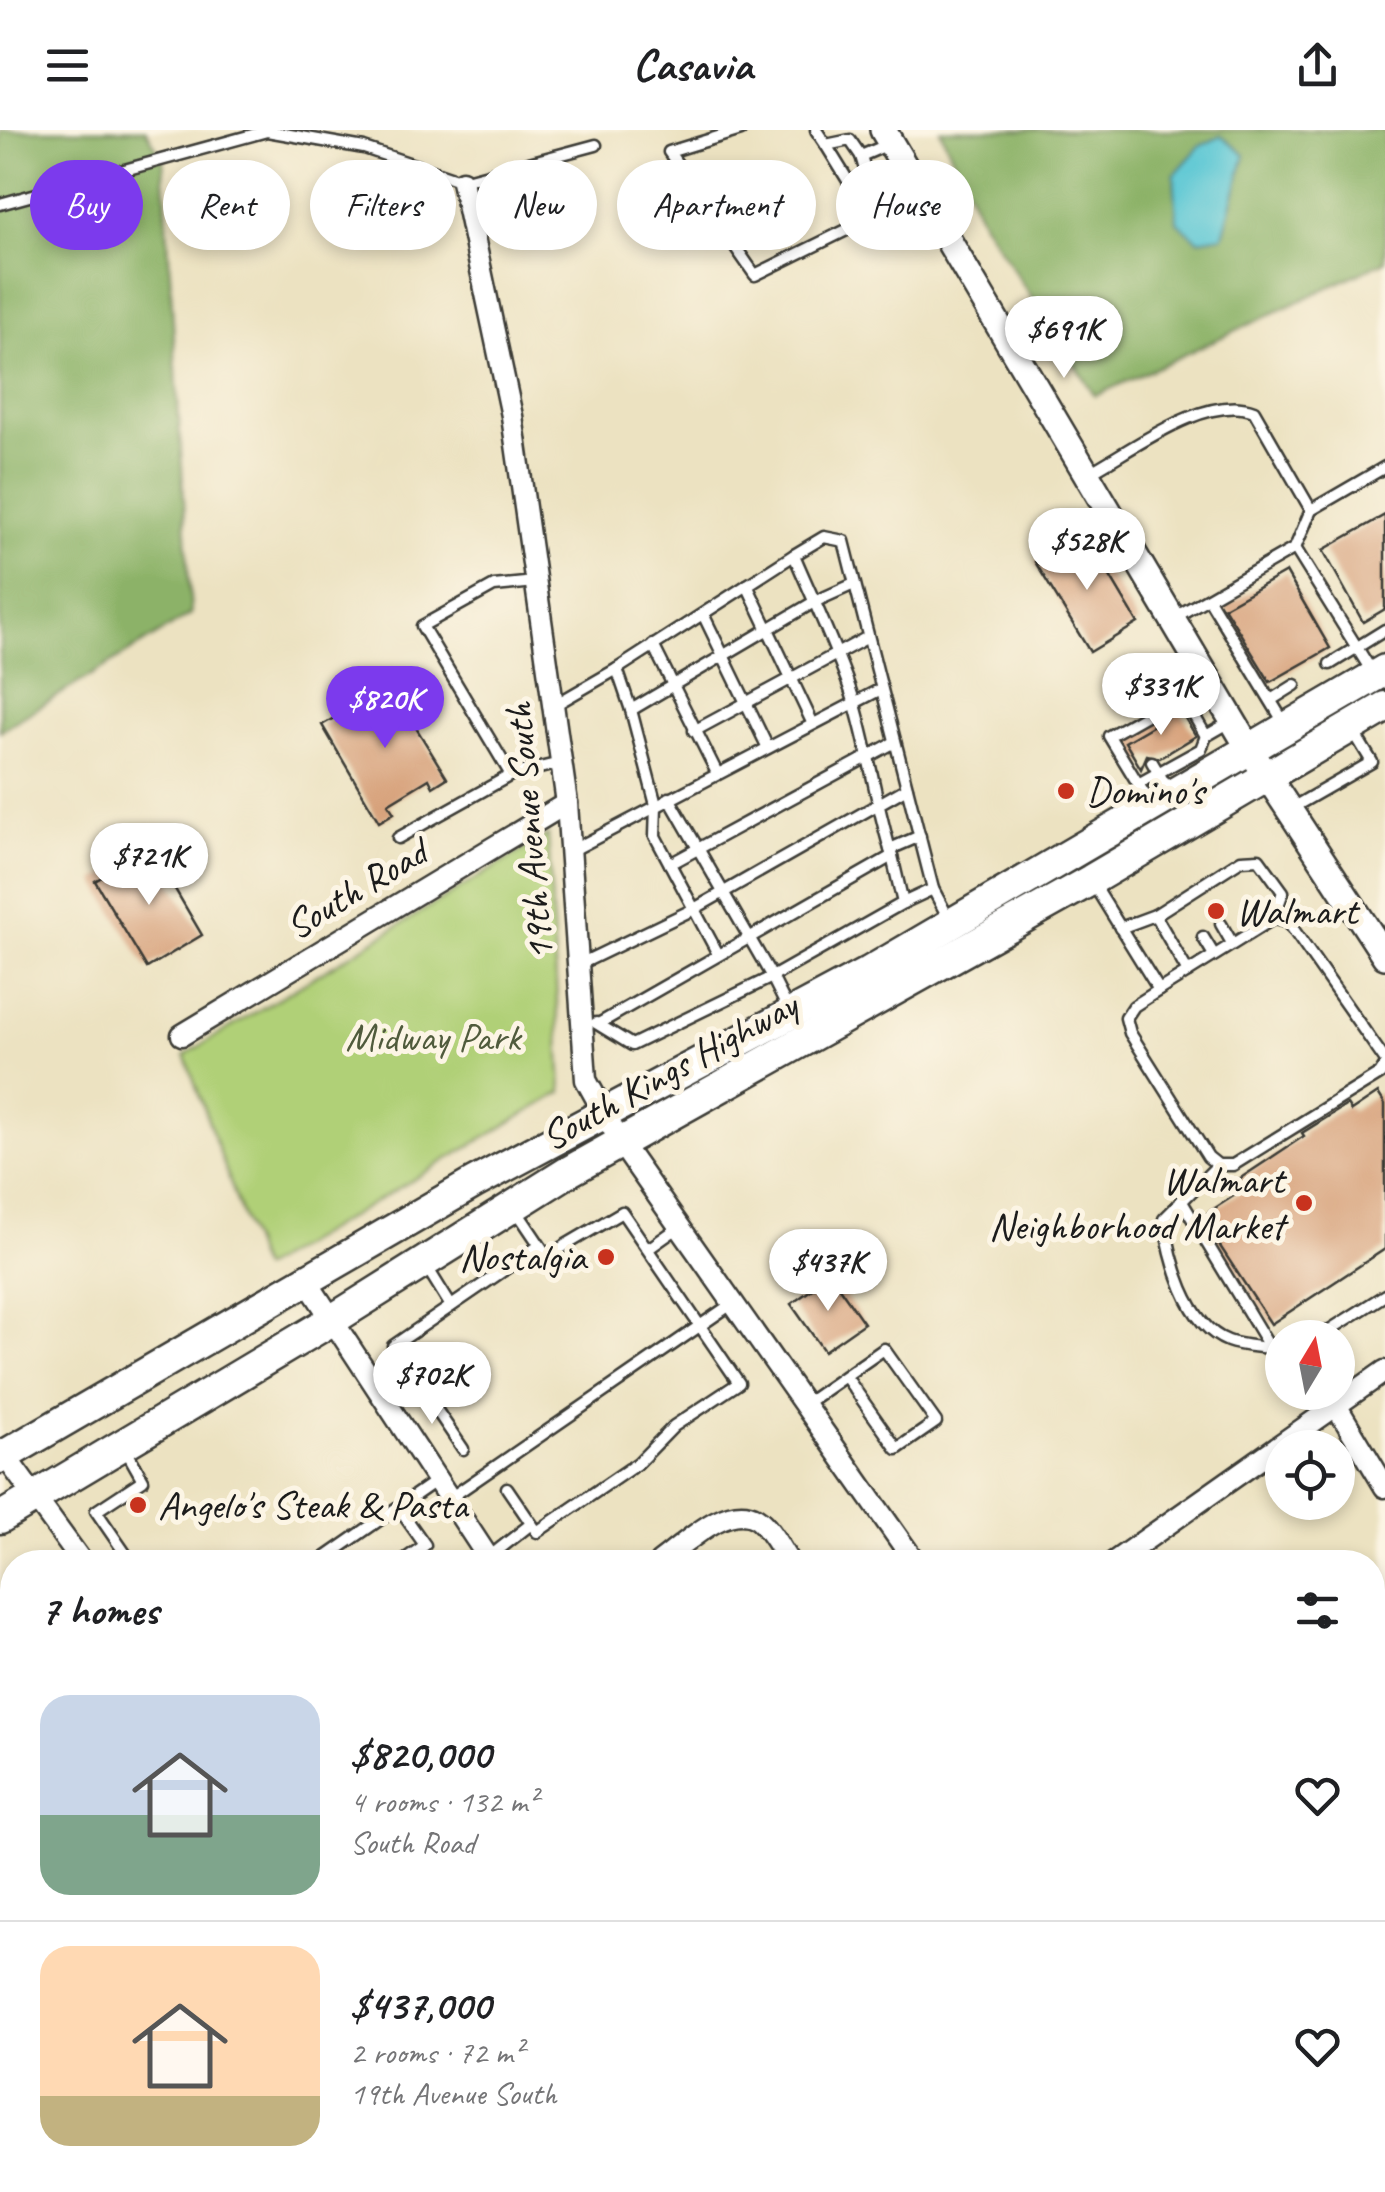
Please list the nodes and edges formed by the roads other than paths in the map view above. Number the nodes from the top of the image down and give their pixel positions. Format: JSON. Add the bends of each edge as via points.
{"nodes":[{"id":1,"x":741,"y":130,"type":"edge"},
{"id":2,"x":816,"y":130,"type":"edge"},
{"id":3,"x":886,"y":137,"type":"edge"},
{"id":4,"x":596,"y":145,"type":"dead end"},
{"id":5,"x":826,"y":145,"type":"junction"},
{"id":6,"x":861,"y":156,"type":"junction"},
{"id":7,"x":862,"y":160,"type":"edge"},
{"id":8,"x":836,"y":161,"type":"edge"},
{"id":9,"x":462,"y":180,"type":"junction"},
{"id":10,"x":0,"y":204,"type":"edge"},
{"id":11,"x":836,"y":235,"type":"edge"},
{"id":12,"x":1385,"y":466,"type":"edge"},
{"id":13,"x":1088,"y":474,"type":"junction"},
{"id":14,"x":1310,"y":510,"type":"junction"},
{"id":15,"x":1295,"y":548,"type":"junction"},
{"id":16,"x":794,"y":555,"type":"junction"},
{"id":17,"x":536,"y":582,"type":"junction"},
{"id":18,"x":854,"y":584,"type":"junction"},
{"id":19,"x":748,"y":585,"type":"junction"},
{"id":20,"x":1208,"y":598,"type":"junction"},
{"id":21,"x":814,"y":602,"type":"junction"},
{"id":22,"x":703,"y":614,"type":"junction"},
{"id":23,"x":1174,"y":618,"type":"junction"},
{"id":24,"x":769,"y":629,"type":"junction"},
{"id":25,"x":1385,"y":630,"type":"edge"},
{"id":26,"x":868,"y":637,"type":"junction"},
{"id":27,"x":652,"y":645,"type":"junction"},
{"id":28,"x":1356,"y":648,"type":"junction"},
{"id":29,"x":836,"y":651,"type":"junction"},
{"id":30,"x":722,"y":656,"type":"junction"},
{"id":31,"x":1330,"y":664,"type":"dead end"},
{"id":32,"x":617,"y":669,"type":"junction"},
{"id":33,"x":1380,"y":673,"type":"edge"},
{"id":34,"x":791,"y":676,"type":"junction"},
{"id":35,"x":1208,"y":680,"type":"junction"},
{"id":36,"x":671,"y":686,"type":"junction"},
{"id":37,"x":1294,"y":686,"type":"dead end"},
{"id":38,"x":881,"y":689,"type":"junction"},
{"id":39,"x":1182,"y":695,"type":"junction"},
{"id":40,"x":853,"y":700,"type":"junction"},
{"id":41,"x":1271,"y":700,"type":"junction"},
{"id":42,"x":745,"y":702,"type":"junction"},
{"id":43,"x":553,"y":706,"type":"junction"},
{"id":44,"x":1385,"y":707,"type":"edge"},
{"id":45,"x":631,"y":710,"type":"junction"},
{"id":46,"x":1232,"y":721,"type":"junction"},
{"id":47,"x":812,"y":722,"type":"junction"},
{"id":48,"x":1129,"y":725,"type":"junction"},
{"id":49,"x":1351,"y":727,"type":"junction"},
{"id":50,"x":1288,"y":728,"type":"junction"},
{"id":51,"x":694,"y":731,"type":"junction"},
{"id":52,"x":1136,"y":736,"type":"dead end"},
{"id":53,"x":1206,"y":736,"type":"junction"},
{"id":54,"x":895,"y":742,"type":"junction"},
{"id":55,"x":1181,"y":745,"type":"dead end"},
{"id":56,"x":767,"y":746,"type":"junction"},
{"id":57,"x":1250,"y":750,"type":"junction"},
{"id":58,"x":867,"y":755,"type":"junction"},
{"id":59,"x":561,"y":763,"type":"junction"},
{"id":60,"x":1194,"y":768,"type":"junction"},
{"id":61,"x":716,"y":773,"type":"junction"},
{"id":62,"x":511,"y":775,"type":"junction"},
{"id":63,"x":1267,"y":776,"type":"junction"},
{"id":64,"x":1155,"y":785,"type":"junction"},
{"id":65,"x":907,"y":788,"type":"junction"},
{"id":66,"x":669,"y":798,"type":"junction"},
{"id":67,"x":878,"y":801,"type":"junction"},
{"id":68,"x":567,"y":803,"type":"junction"},
{"id":69,"x":656,"y":805,"type":"junction"},
{"id":70,"x":1289,"y":809,"type":"junction"},
{"id":71,"x":920,"y":836,"type":"junction"},
{"id":72,"x":398,"y":838,"type":"dead end"},
{"id":73,"x":698,"y":849,"type":"junction"},
{"id":74,"x":570,"y":851,"type":"junction"},
{"id":75,"x":891,"y":853,"type":"junction"},
{"id":76,"x":670,"y":864,"type":"junction"},
{"id":77,"x":1226,"y":869,"type":"junction"},
{"id":78,"x":1091,"y":880,"type":"junction"},
{"id":79,"x":1234,"y":880,"type":"dead end"},
{"id":80,"x":933,"y":888,"type":"junction"},
{"id":81,"x":1198,"y":888,"type":"junction"},
{"id":82,"x":723,"y":892,"type":"junction"},
{"id":83,"x":1180,"y":899,"type":"junction"},
{"id":84,"x":1205,"y":900,"type":"dead end"},
{"id":85,"x":903,"y":904,"type":"junction"},
{"id":86,"x":1252,"y":906,"type":"dead end"},
{"id":87,"x":694,"y":909,"type":"junction"},
{"id":88,"x":1187,"y":912,"type":"dead end"},
{"id":89,"x":1155,"y":915,"type":"junction"},
{"id":90,"x":1268,"y":922,"type":"junction"},
{"id":91,"x":952,"y":924,"type":"junction"},
{"id":92,"x":1220,"y":924,"type":"dead end"},
{"id":93,"x":1120,"y":928,"type":"junction"},
{"id":94,"x":749,"y":937,"type":"junction"},
{"id":95,"x":1203,"y":937,"type":"dead end"},
{"id":96,"x":1232,"y":944,"type":"junction"},
{"id":97,"x":718,"y":954,"type":"junction"},
{"id":98,"x":1214,"y":955,"type":"junction"},
{"id":99,"x":1385,"y":956,"type":"edge"},
{"id":100,"x":577,"y":966,"type":"junction"},
{"id":101,"x":1188,"y":972,"type":"junction"},
{"id":102,"x":772,"y":977,"type":"junction"},
{"id":103,"x":1159,"y":990,"type":"junction"},
{"id":104,"x":791,"y":1014,"type":"junction"},
{"id":105,"x":590,"y":1023,"type":"junction"},
{"id":106,"x":182,"y":1034,"type":"dead end"},
{"id":107,"x":1385,"y":1063,"type":"edge"},
{"id":108,"x":607,"y":1112,"type":"junction"},
{"id":109,"x":622,"y":1144,"type":"junction"},
{"id":110,"x":1218,"y":1166,"type":"junction"},
{"id":111,"x":1181,"y":1200,"type":"junction"},
{"id":112,"x":514,"y":1206,"type":"junction"},
{"id":113,"x":679,"y":1227,"type":"junction"},
{"id":114,"x":539,"y":1246,"type":"junction"},
{"id":115,"x":648,"y":1249,"type":"junction"},
{"id":116,"x":424,"y":1262,"type":"junction"},
{"id":117,"x":306,"y":1280,"type":"junction"},
{"id":118,"x":1385,"y":1295,"type":"edge"},
{"id":119,"x":733,"y":1303,"type":"junction"},
{"id":120,"x":451,"y":1306,"type":"junction"},
{"id":121,"x":332,"y":1320,"type":"junction"},
{"id":122,"x":1345,"y":1320,"type":"edge"},
{"id":123,"x":700,"y":1325,"type":"junction"},
{"id":124,"x":1265,"y":1340,"type":"edge"},
{"id":125,"x":1265,"y":1347,"type":"edge"},
{"id":126,"x":1385,"y":1371,"type":"edge"},
{"id":127,"x":846,"y":1376,"type":"junction"},
{"id":128,"x":418,"y":1383,"type":"junction"},
{"id":129,"x":1355,"y":1389,"type":"edge"},
{"id":130,"x":388,"y":1405,"type":"junction"},
{"id":131,"x":804,"y":1405,"type":"junction"},
{"id":132,"x":1323,"y":1410,"type":"edge"},
{"id":133,"x":1346,"y":1410,"type":"edge"},
{"id":134,"x":123,"y":1444,"type":"junction"},
{"id":135,"x":463,"y":1449,"type":"dead end"},
{"id":136,"x":2,"y":1455,"type":"edge"},
{"id":137,"x":437,"y":1480,"type":"junction"},
{"id":138,"x":507,"y":1488,"type":"dead end"},
{"id":139,"x":1385,"y":1488,"type":"edge"},
{"id":140,"x":38,"y":1495,"type":"junction"},
{"id":141,"x":449,"y":1499,"type":"junction"},
{"id":142,"x":398,"y":1507,"type":"junction"},
{"id":143,"x":0,"y":1518,"type":"edge"},
{"id":144,"x":532,"y":1524,"type":"junction"},
{"id":145,"x":74,"y":1550,"type":"edge"},
{"id":146,"x":124,"y":1550,"type":"edge"},
{"id":147,"x":337,"y":1550,"type":"edge"},
{"id":148,"x":419,"y":1550,"type":"edge"},
{"id":149,"x":480,"y":1550,"type":"edge"},
{"id":150,"x":500,"y":1550,"type":"edge"},
{"id":151,"x":677,"y":1550,"type":"edge"},
{"id":152,"x":781,"y":1550,"type":"edge"},
{"id":153,"x":907,"y":1550,"type":"edge"},
{"id":154,"x":1131,"y":1550,"type":"edge"}],
"edges":[{"from":1,"to":11,"type":"lane","via":[[669,152],[755,275]]},
{"from":2,"to":5,"type":"lane"},
{"from":3,"to":6,"type":"lane"},
{"from":3,"to":13,"type":"street"},
{"from":4,"to":9,"type":"lane"},
{"from":5,"to":6,"type":"lane","via":[[850,140]]},
{"from":5,"to":8,"type":"lane"},
{"from":6,"to":7,"type":"lane"},
{"from":9,"to":10,"type":"lane","via":[[364,148],[267,131]]},
{"from":9,"to":17,"type":"street","name":"19th Avenue South","via":[[512,416]]},
{"from":12,"to":14,"type":"lane"},
{"from":13,"to":14,"type":"lane","via":[[1204,410],[1242,407],[1254,411]]},
{"from":13,"to":23,"type":"street"},
{"from":14,"to":15,"type":"lane"},
{"from":15,"to":20,"type":"lane"},
{"from":15,"to":28,"type":"lane"},
{"from":16,"to":18,"type":"lane","via":[[824,537],[844,541]]},
{"from":16,"to":19,"type":"lane"},
{"from":16,"to":21,"type":"lane"},
{"from":17,"to":43,"type":"street","name":"19th Avenue South"},
{"from":17,"to":62,"type":"lane","via":[[494,586],[422,626]]},
{"from":18,"to":21,"type":"lane"},
{"from":18,"to":26,"type":"lane"},
{"from":19,"to":22,"type":"lane"},
{"from":19,"to":24,"type":"lane"},
{"from":20,"to":23,"type":"lane"},
{"from":20,"to":41,"type":"lane"},
{"from":21,"to":24,"type":"lane"},
{"from":21,"to":29,"type":"lane"},
{"from":22,"to":27,"type":"lane"},
{"from":22,"to":30,"type":"lane"},
{"from":23,"to":35,"type":"street"},
{"from":24,"to":30,"type":"lane"},
{"from":24,"to":34,"type":"lane"},
{"from":25,"to":28,"type":"lane"},
{"from":26,"to":29,"type":"lane"},
{"from":26,"to":38,"type":"lane"},
{"from":27,"to":32,"type":"lane"},
{"from":27,"to":36,"type":"lane"},
{"from":28,"to":31,"type":"lane"},
{"from":28,"to":33,"type":"lane"},
{"from":29,"to":34,"type":"lane"},
{"from":29,"to":40,"type":"lane"},
{"from":30,"to":36,"type":"lane"},
{"from":30,"to":42,"type":"lane"},
{"from":32,"to":43,"type":"lane"},
{"from":32,"to":45,"type":"lane"},
{"from":33,"to":50,"type":"main road","name":"South Kings Highway"},
{"from":34,"to":42,"type":"lane"},
{"from":34,"to":47,"type":"lane"},
{"from":35,"to":39,"type":"lane"},
{"from":35,"to":46,"type":"street"},
{"from":36,"to":45,"type":"lane"},
{"from":36,"to":51,"type":"lane"},
{"from":37,"to":41,"type":"lane"},
{"from":38,"to":40,"type":"lane"},
{"from":38,"to":54,"type":"lane"},
{"from":39,"to":48,"type":"lane","via":[[1162,713]]},
{"from":39,"to":53,"type":"lane"},
{"from":40,"to":47,"type":"lane"},
{"from":40,"to":58,"type":"lane"},
{"from":41,"to":50,"type":"lane"},
{"from":42,"to":51,"type":"lane"},
{"from":42,"to":56,"type":"lane"},
{"from":43,"to":59,"type":"street","name":"19th Avenue South"},
{"from":44,"to":49,"type":"main road","name":"South Kings Highway"},
{"from":45,"to":69,"type":"lane"},
{"from":46,"to":53,"type":"lane"},
{"from":46,"to":57,"type":"street"},
{"from":47,"to":56,"type":"lane"},
{"from":48,"to":52,"type":"lane"},
{"from":48,"to":64,"type":"lane","via":[[1109,736]]},
{"from":49,"to":63,"type":"main road","name":"South Kings Highway"},
{"from":49,"to":70,"type":"lane","via":[[1372,762]]},
{"from":50,"to":57,"type":"main road","name":"South Kings Highway"},
{"from":51,"to":61,"type":"lane"},
{"from":53,"to":60,"type":"lane"},
{"from":54,"to":58,"type":"lane"},
{"from":54,"to":65,"type":"lane"},
{"from":55,"to":60,"type":"lane"},
{"from":56,"to":61,"type":"lane"},
{"from":57,"to":60,"type":"main road","name":"South Kings Highway"},
{"from":57,"to":63,"type":"street"},
{"from":58,"to":67,"type":"lane"},
{"from":58,"to":73,"type":"lane"},
{"from":59,"to":62,"type":"lane"},
{"from":59,"to":68,"type":"street","name":"19th Avenue South"},
{"from":60,"to":64,"type":"main road","name":"South Kings Highway"},
{"from":61,"to":66,"type":"lane"},
{"from":62,"to":72,"type":"lane"},
{"from":63,"to":70,"type":"street"},
{"from":63,"to":78,"type":"main road","name":"South Kings Highway"},
{"from":64,"to":91,"type":"main road","name":"South Kings Highway"},
{"from":65,"to":67,"type":"lane"},
{"from":65,"to":71,"type":"lane"},
{"from":66,"to":69,"type":"lane"},
{"from":66,"to":73,"type":"lane"},
{"from":67,"to":75,"type":"lane"},
{"from":67,"to":82,"type":"lane"},
{"from":68,"to":74,"type":"street","name":"19th Avenue South"},
{"from":68,"to":106,"type":"street","name":"South Road"},
{"from":69,"to":74,"type":"lane"},
{"from":69,"to":76,"type":"lane","via":[[656,836]]},
{"from":70,"to":99,"type":"street"},
{"from":71,"to":75,"type":"lane"},
{"from":71,"to":80,"type":"lane"},
{"from":73,"to":76,"type":"lane"},
{"from":73,"to":82,"type":"lane"},
{"from":74,"to":100,"type":"street","name":"19th Avenue South"},
{"from":75,"to":85,"type":"lane"},
{"from":75,"to":94,"type":"lane"},
{"from":76,"to":87,"type":"lane"},
{"from":77,"to":79,"type":"lane"},
{"from":77,"to":81,"type":"lane"},
{"from":77,"to":90,"type":"lane","via":[[1259,859],[1283,892]]},
{"from":78,"to":93,"type":"lane"},
{"from":78,"to":109,"type":"main road","name":"South Kings Highway"},
{"from":80,"to":85,"type":"lane"},
{"from":80,"to":91,"type":"lane"},
{"from":81,"to":83,"type":"lane"},
{"from":81,"to":84,"type":"lane"},
{"from":82,"to":87,"type":"lane"},
{"from":82,"to":94,"type":"lane"},
{"from":83,"to":88,"type":"lane"},
{"from":83,"to":89,"type":"lane"},
{"from":85,"to":102,"type":"lane"},
{"from":86,"to":90,"type":"lane"},
{"from":87,"to":97,"type":"lane"},
{"from":87,"to":100,"type":"lane"},
{"from":89,"to":93,"type":"lane"},
{"from":89,"to":101,"type":"lane"},
{"from":90,"to":96,"type":"lane"},
{"from":90,"to":107,"type":"lane","via":[[1288,922],[1299,935]]},
{"from":91,"to":104,"type":"main road","name":"South Kings Highway"},
{"from":92,"to":96,"type":"lane"},
{"from":93,"to":103,"type":"lane"},
{"from":94,"to":97,"type":"lane"},
{"from":94,"to":102,"type":"lane"},
{"from":95,"to":98,"type":"lane"},
{"from":96,"to":98,"type":"lane"},
{"from":97,"to":105,"type":"lane"},
{"from":98,"to":101,"type":"lane"},
{"from":100,"to":105,"type":"street","name":"19th Avenue South"},
{"from":101,"to":103,"type":"lane"},
{"from":102,"to":104,"type":"lane"},
{"from":102,"to":105,"type":"lane","via":[[632,1044]]},
{"from":103,"to":110,"type":"lane","via":[[1134,1006],[1126,1018],[1130,1033]]},
{"from":104,"to":108,"type":"main road","name":"South Kings Highway"},
{"from":105,"to":108,"type":"street","name":"19th Avenue South","via":[[586,1080]]},
{"from":107,"to":110,"type":"lane","via":[[1380,1074],[1248,1156]]},
{"from":108,"to":109,"type":"street","name":"19th Avenue South"},
{"from":108,"to":117,"type":"main road","name":"South Kings Highway"},
{"from":109,"to":112,"type":"main road","name":"South Kings Highway"},
{"from":109,"to":113,"type":"street","name":"19th Avenue South"},
{"from":110,"to":111,"type":"lane"},
{"from":111,"to":124,"type":"lane"},
{"from":111,"to":125,"type":"lane","via":[[1164,1219],[1192,1304],[1227,1341]]},
{"from":112,"to":114,"type":"lane"},
{"from":112,"to":116,"type":"main road","name":"South Kings Highway"},
{"from":113,"to":115,"type":"lane"},
{"from":113,"to":119,"type":"street","name":"19th Avenue South"},
{"from":114,"to":115,"type":"lane","via":[[547,1256],[622,1212]]},
{"from":114,"to":120,"type":"lane"},
{"from":115,"to":123,"type":"lane"},
{"from":116,"to":120,"type":"lane"},
{"from":116,"to":121,"type":"main road","name":"South Kings Highway"},
{"from":117,"to":121,"type":"street"},
{"from":117,"to":136,"type":"main road","name":"South Kings Highway"},
{"from":118,"to":122,"type":"lane"},
{"from":119,"to":123,"type":"lane"},
{"from":119,"to":131,"type":"street","name":"19th Avenue South"},
{"from":120,"to":128,"type":"lane","via":[[393,1346]]},
{"from":121,"to":130,"type":"street"},
{"from":121,"to":134,"type":"main road","name":"South Kings Highway"},
{"from":123,"to":141,"type":"lane"},
{"from":123,"to":144,"type":"lane","via":[[739,1383],[537,1532]]},
{"from":126,"to":129,"type":"street"},
{"from":127,"to":127,"type":"lane","via":[[884,1349],[936,1422],[897,1449]]},
{"from":127,"to":131,"type":"lane"},
{"from":128,"to":130,"type":"lane"},
{"from":128,"to":135,"type":"lane"},
{"from":130,"to":137,"type":"street"},
{"from":131,"to":153,"type":"street","name":"19th Avenue South"},
{"from":132,"to":154,"type":"street"},
{"from":133,"to":139,"type":"street"},
{"from":134,"to":140,"type":"main road","name":"South Kings Highway"},
{"from":134,"to":146,"type":"lane","via":[[143,1480],[96,1511]]},
{"from":136,"to":140,"type":"street"},
{"from":137,"to":141,"type":"street"},
{"from":137,"to":142,"type":"lane"},
{"from":138,"to":144,"type":"lane"},
{"from":140,"to":143,"type":"main road","name":"South Kings Highway"},
{"from":140,"to":145,"type":"street"},
{"from":141,"to":149,"type":"street"},
{"from":142,"to":147,"type":"lane"},
{"from":142,"to":148,"type":"lane","via":[[425,1546]]},
{"from":144,"to":150,"type":"lane"},
{"from":151,"to":152,"type":"street","via":[[739,1513],[760,1521]]}]}
